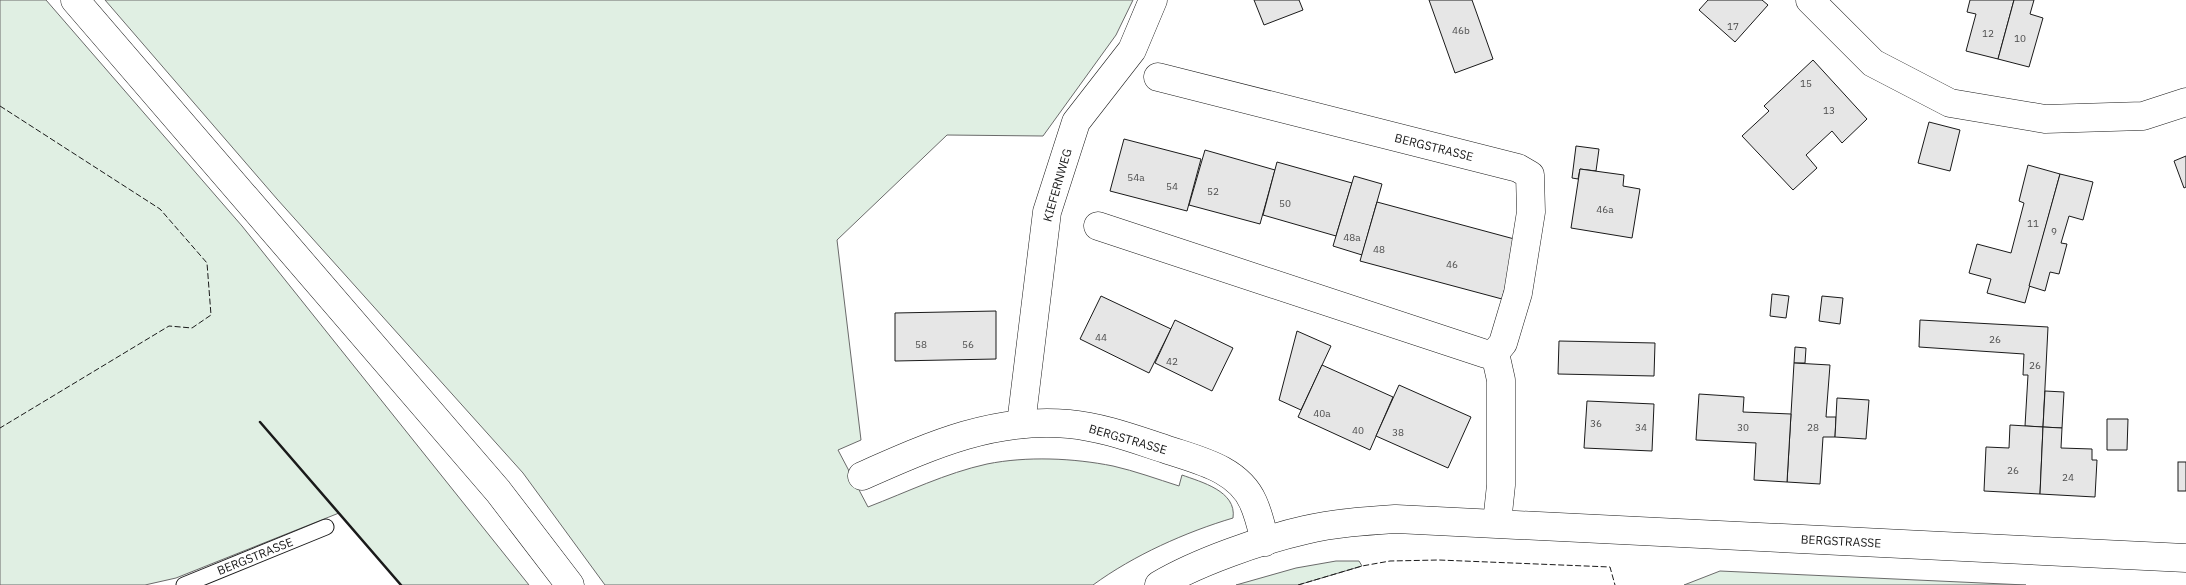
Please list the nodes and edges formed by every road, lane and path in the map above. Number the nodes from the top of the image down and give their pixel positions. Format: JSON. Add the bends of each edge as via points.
{"nodes":[{"id":1,"x":76,"y":0,"type":"edge"},
{"id":2,"x":1153,"y":0,"type":"edge"},
{"id":3,"x":1810,"y":0,"type":"edge"},
{"id":4,"x":1158,"y":77,"type":"dead end"},
{"id":5,"x":2186,"y":102,"type":"edge"},
{"id":6,"x":1098,"y":226,"type":"dead end"},
{"id":7,"x":1495,"y":353,"type":"junction"},
{"id":8,"x":1021,"y":424,"type":"junction"},
{"id":9,"x":862,"y":476,"type":"dead end"},
{"id":10,"x":1497,"y":523,"type":"junction"},
{"id":11,"x":326,"y":527,"type":"dead end"},
{"id":12,"x":1265,"y":542,"type":"junction"},
{"id":13,"x":2186,"y":558,"type":"edge"},
{"id":14,"x":184,"y":585,"type":"edge"},
{"id":15,"x":570,"y":585,"type":"edge"},
{"id":16,"x":1159,"y":585,"type":"edge"}],
"edges":[{"from":1,"to":15,"type":"street","via":[[498,491]]},
{"from":2,"to":8,"type":"street","name":"KIEFERNWEG","via":[[1132,50],[1076,122],[1047,212]]},
{"from":3,"to":5,"type":"street","via":[[1873,63],[1950,104],[2044,119],[2143,116]]},
{"from":4,"to":7,"type":"street","name":"BERGSTRASSE","via":[[1518,168],[1530,175],[1531,212],[1518,293],[1503,343]]},
{"from":6,"to":7,"type":"street","via":[[1486,354]]},
{"from":7,"to":10,"type":"street","via":[[1501,380],[1501,485]]},
{"from":8,"to":9,"type":"street","name":"BERGSTRASSE","via":[[976,431],[928,446]]},
{"from":8,"to":12,"type":"street","name":"BERGSTRASSE","via":[[1070,424],[1110,432],[1208,463],[1244,487],[1253,502]]},
{"from":10,"to":12,"type":"street","name":"BERGSTRASSE","via":[[1396,519],[1346,523],[1305,530]]},
{"from":10,"to":13,"type":"street","name":"BERGSTRASSE"},
{"from":11,"to":14,"type":"lane","name":"BERGSTRASSE"},
{"from":12,"to":16,"type":"street","name":"BERGSTRASSE","via":[[1221,557]]}]}
